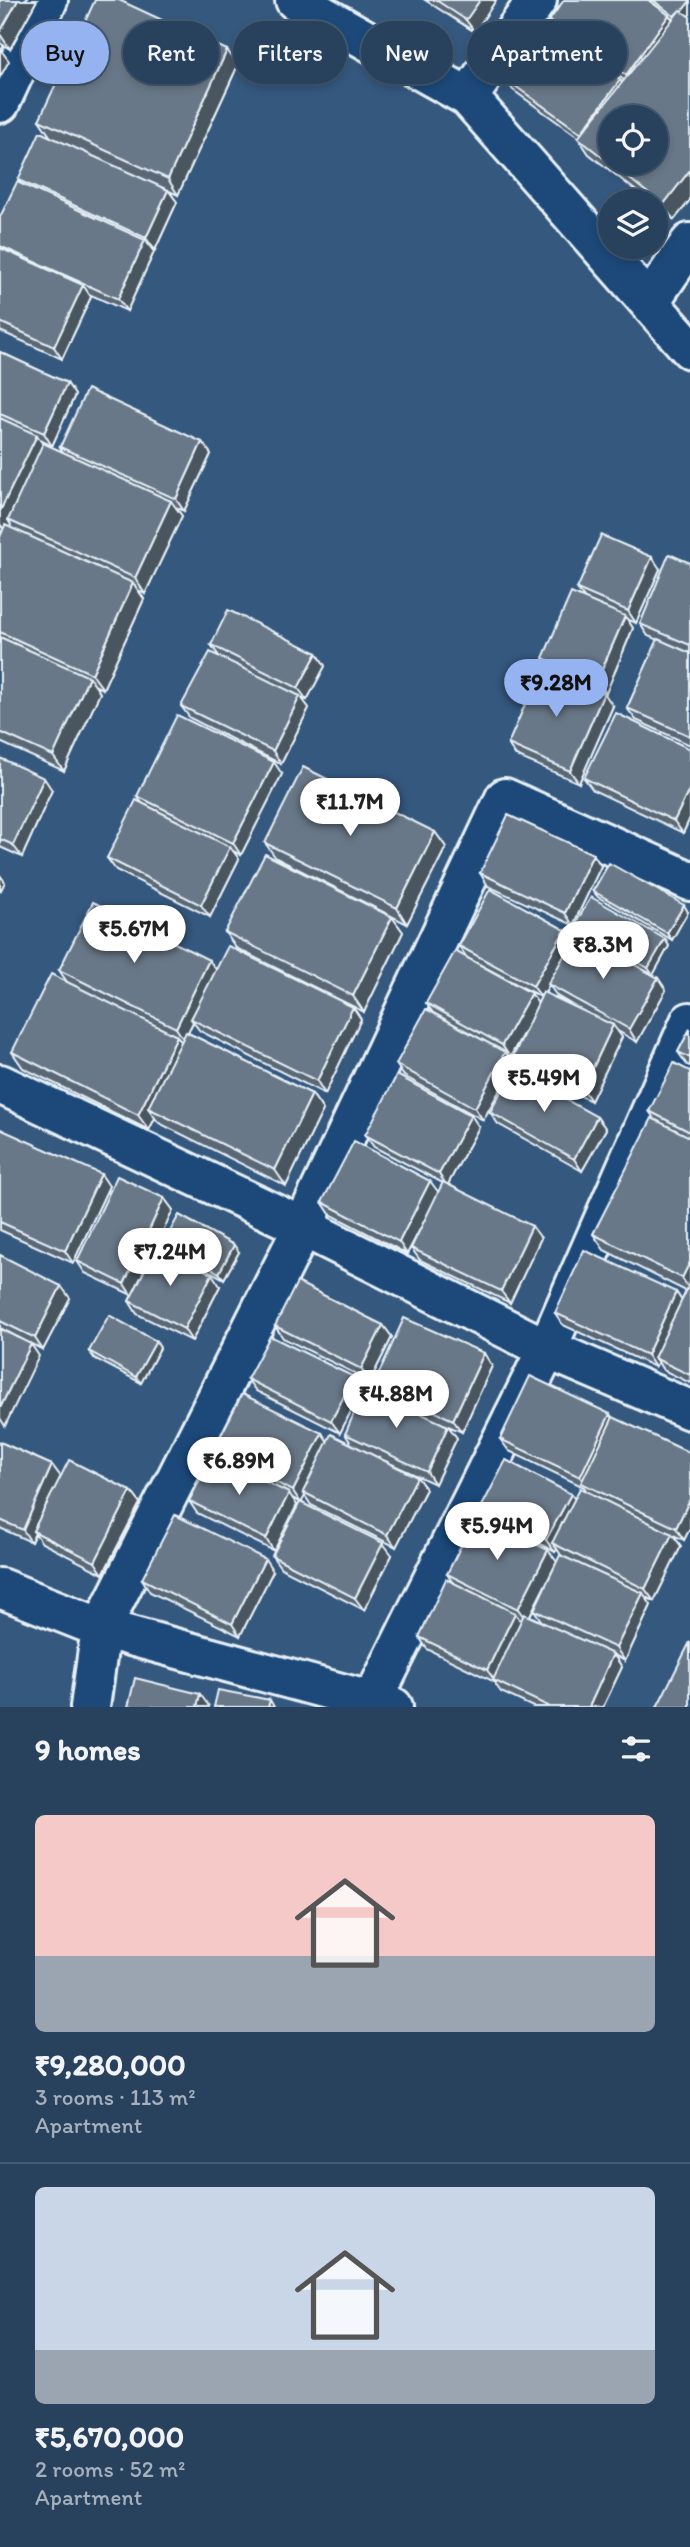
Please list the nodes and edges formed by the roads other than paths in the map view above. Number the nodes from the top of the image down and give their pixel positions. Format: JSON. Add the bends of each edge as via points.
{"nodes":[{"id":1,"x":48,"y":0,"type":"edge"},
{"id":2,"x":295,"y":0,"type":"edge"},
{"id":3,"x":537,"y":0,"type":"edge"},
{"id":4,"x":468,"y":97,"type":"junction"},
{"id":5,"x":0,"y":103,"type":"edge"},
{"id":6,"x":690,"y":243,"type":"edge"},
{"id":7,"x":650,"y":300,"type":"junction"},
{"id":8,"x":690,"y":349,"type":"edge"},
{"id":9,"x":690,"y":881,"type":"edge"},
{"id":10,"x":690,"y":1022,"type":"edge"},
{"id":11,"x":0,"y":1084,"type":"edge"},
{"id":12,"x":303,"y":1227,"type":"junction"},
{"id":13,"x":547,"y":1349,"type":"junction"},
{"id":14,"x":690,"y":1409,"type":"edge"},
{"id":15,"x":0,"y":1588,"type":"edge"},
{"id":16,"x":101,"y":1628,"type":"junction"},
{"id":17,"x":383,"y":1703,"type":"edge"},
{"id":18,"x":90,"y":1707,"type":"edge"}],
"edges":[{"from":1,"to":5,"type":"street"},
{"from":2,"to":4,"type":"street"},
{"from":3,"to":4,"type":"street"},
{"from":4,"to":7,"type":"street"},
{"from":6,"to":7,"type":"street"},
{"from":7,"to":8,"type":"street"},
{"from":9,"to":12,"type":"street","via":[[505,798]]},
{"from":10,"to":13,"type":"street"},
{"from":11,"to":12,"type":"street"},
{"from":12,"to":13,"type":"street"},
{"from":12,"to":16,"type":"street"},
{"from":13,"to":14,"type":"street"},
{"from":13,"to":17,"type":"street"},
{"from":15,"to":16,"type":"street"},
{"from":16,"to":17,"type":"street"},
{"from":16,"to":18,"type":"street"}]}
